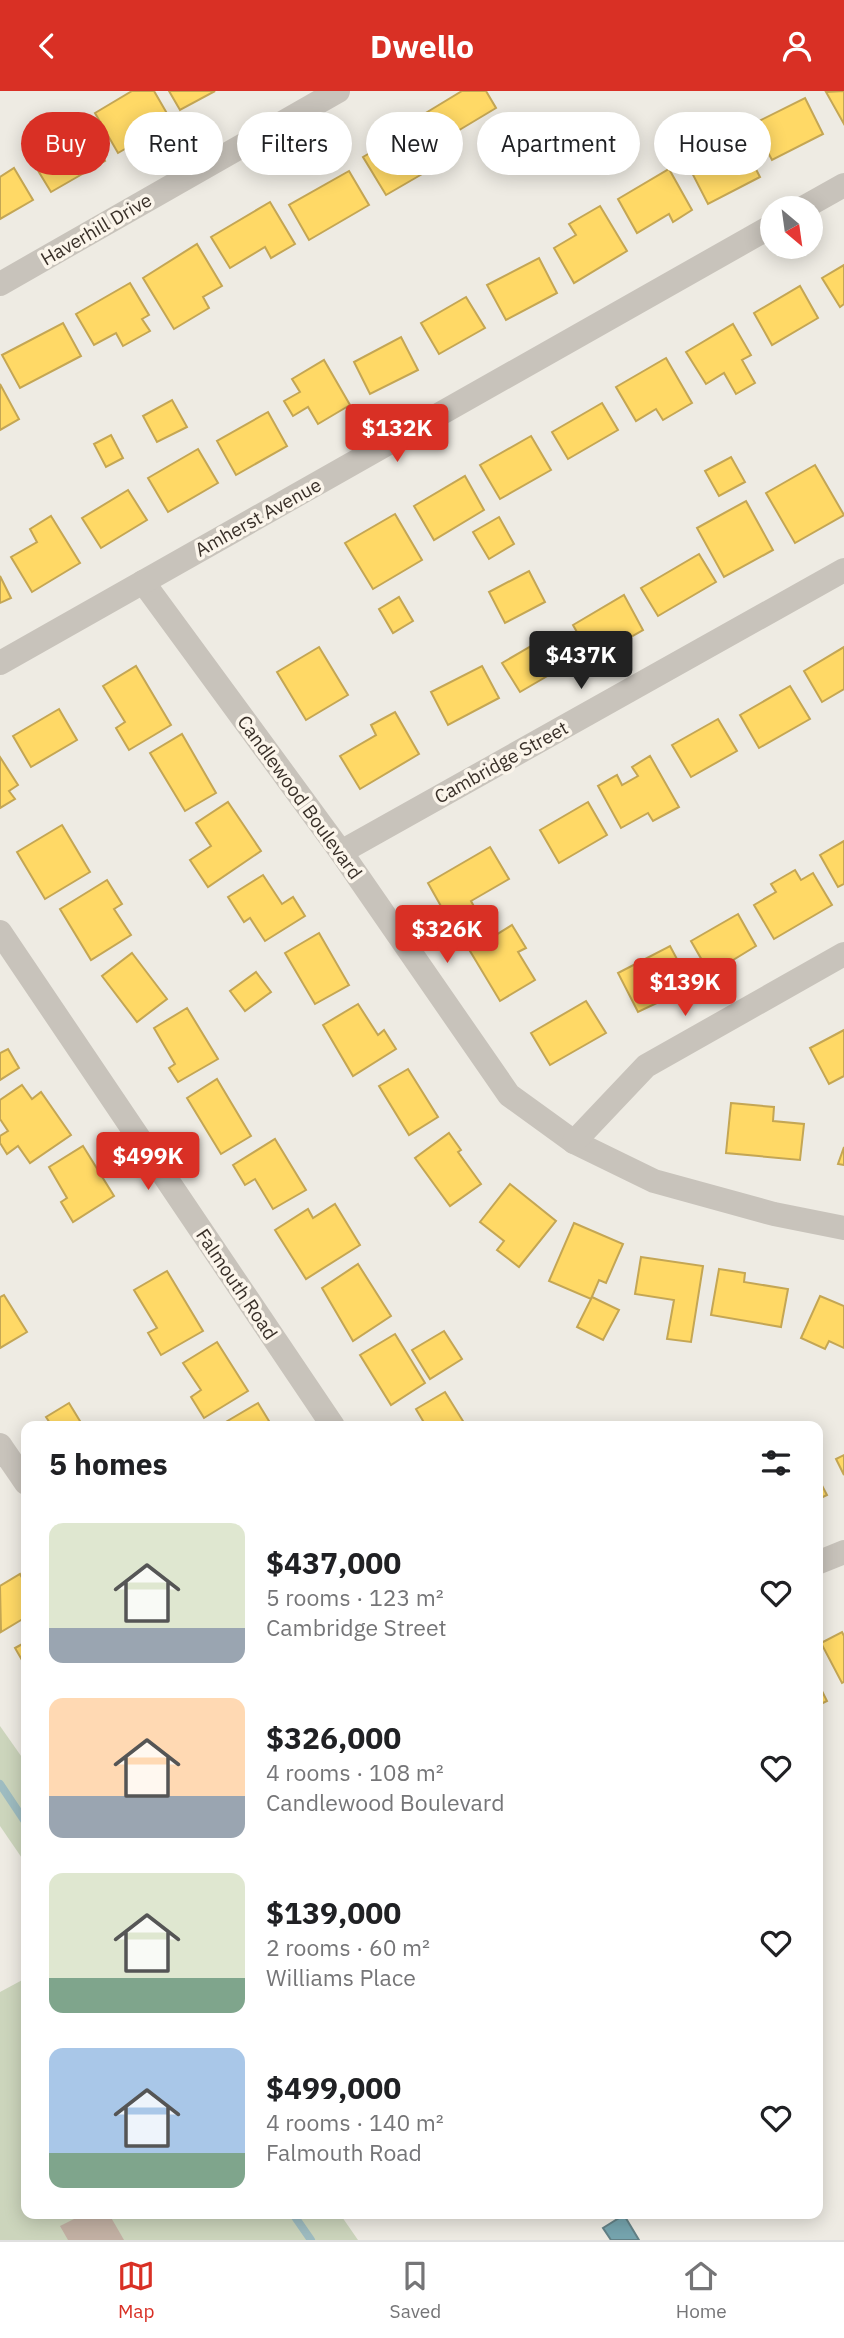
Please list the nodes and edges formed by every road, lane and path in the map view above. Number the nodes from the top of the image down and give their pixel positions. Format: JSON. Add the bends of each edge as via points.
{"nodes":[{"id":1,"x":338,"y":91,"type":"edge"},
{"id":2,"x":844,"y":185,"type":"edge"},
{"id":3,"x":823,"y":197,"type":"edge"},
{"id":4,"x":760,"y":233,"type":"edge"},
{"id":5,"x":0,"y":284,"type":"edge"},
{"id":6,"x":844,"y":570,"type":"edge"},
{"id":7,"x":143,"y":582,"type":"junction"},
{"id":8,"x":0,"y":663,"type":"edge"},
{"id":9,"x":341,"y":852,"type":"junction"},
{"id":10,"x":0,"y":932,"type":"edge"},
{"id":11,"x":844,"y":954,"type":"edge"},
{"id":12,"x":574,"y":1142,"type":"junction"},
{"id":13,"x":844,"y":1228,"type":"edge"},
{"id":14,"x":330,"y":1421,"type":"edge"},
{"id":15,"x":0,"y":1445,"type":"edge"},
{"id":16,"x":21,"y":1476,"type":"edge"},
{"id":17,"x":844,"y":1552,"type":"edge"},
{"id":18,"x":823,"y":1561,"type":"edge"}],
"edges":[{"from":1,"to":5,"type":"street","name":"Haverhill Drive"},
{"from":2,"to":3,"type":"street"},
{"from":4,"to":7,"type":"street","name":"Amherst Avenue"},
{"from":6,"to":9,"type":"street","name":"Cambridge Street"},
{"from":7,"to":8,"type":"street","name":"Amherst Avenue"},
{"from":7,"to":9,"type":"street","name":"Candlewood Boulevard"},
{"from":9,"to":12,"type":"street","name":"Candlewood Boulevard","via":[[509,1094]]},
{"from":10,"to":14,"type":"street","name":"Falmouth Road"},
{"from":11,"to":12,"type":"street","via":[[646,1066]]},
{"from":12,"to":13,"type":"street","name":"Candlewood Boulevard","via":[[654,1181]]},
{"from":15,"to":16,"type":"street"},
{"from":17,"to":18,"type":"street"}]}
